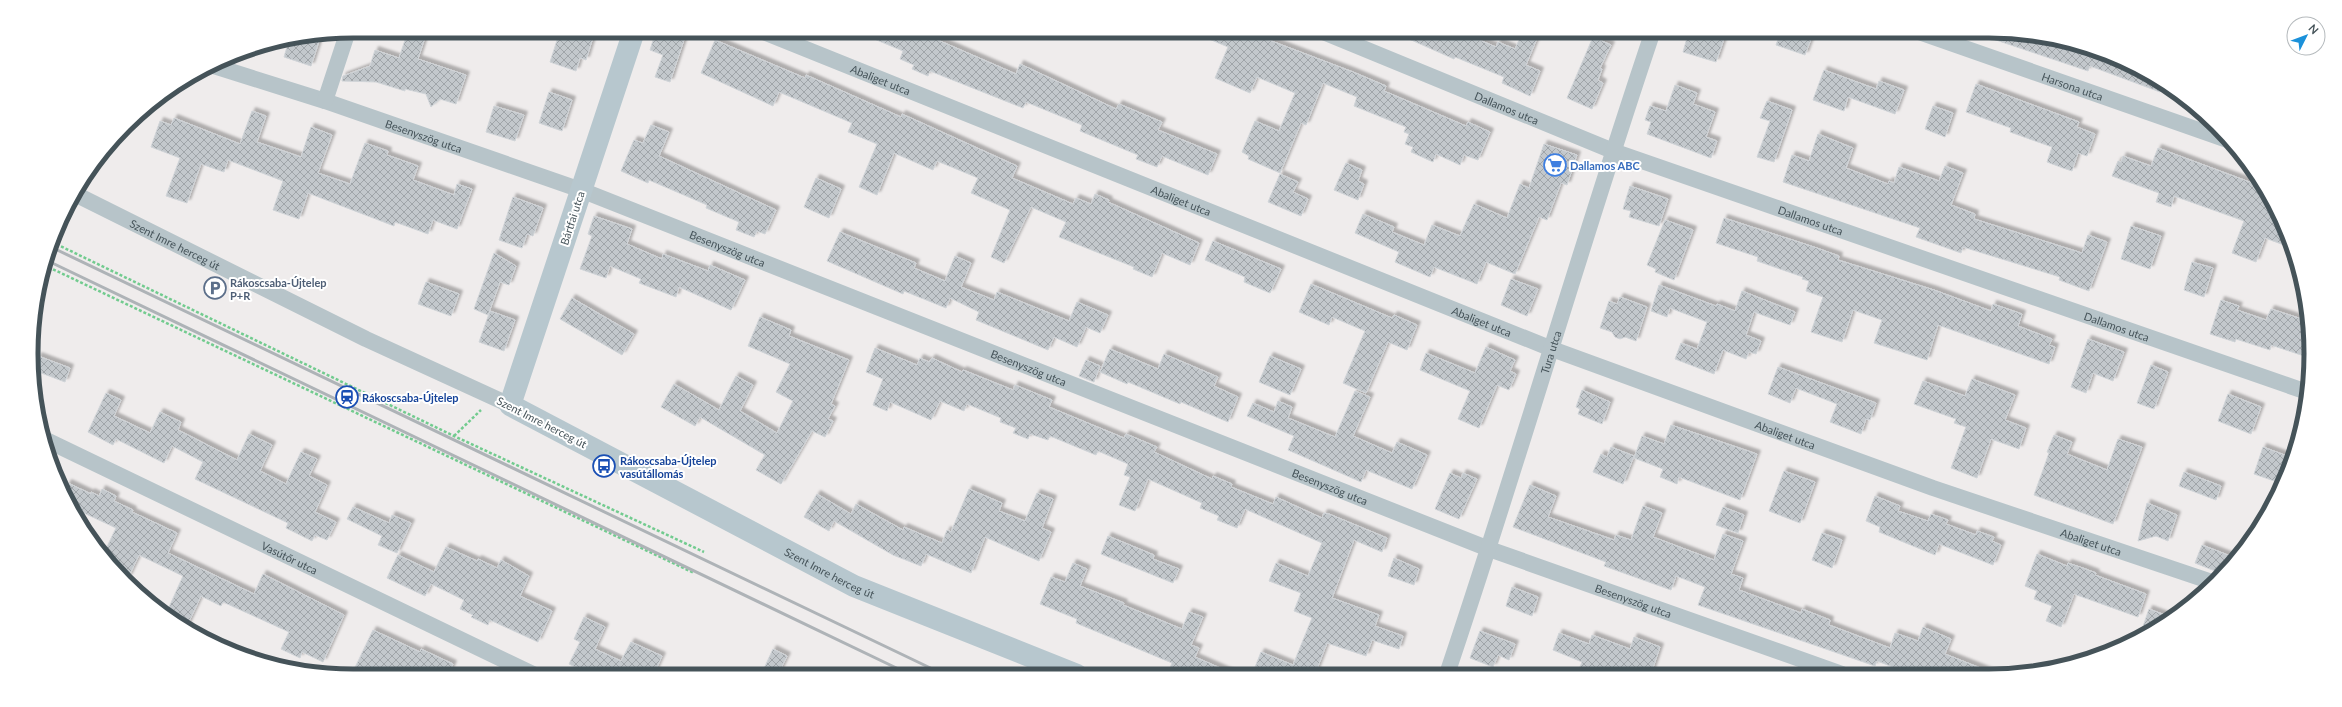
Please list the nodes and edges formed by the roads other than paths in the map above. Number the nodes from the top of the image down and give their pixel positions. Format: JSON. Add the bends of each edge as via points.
{"nodes":[{"id":1,"x":346,"y":38,"type":"edge"},
{"id":2,"x":632,"y":38,"type":"edge"},
{"id":3,"x":778,"y":38,"type":"edge"},
{"id":4,"x":1338,"y":38,"type":"edge"},
{"id":5,"x":1651,"y":38,"type":"edge"},
{"id":6,"x":1936,"y":38,"type":"edge"},
{"id":7,"x":220,"y":68,"type":"edge"},
{"id":8,"x":325,"y":101,"type":"junction"},
{"id":9,"x":2219,"y":137,"type":"edge"},
{"id":10,"x":1613,"y":151,"type":"junction"},
{"id":11,"x":581,"y":190,"type":"junction"},
{"id":12,"x":80,"y":196,"type":"edge"},
{"id":13,"x":1552,"y":349,"type":"junction"},
{"id":14,"x":2301,"y":390,"type":"edge"},
{"id":15,"x":510,"y":405,"type":"junction"},
{"id":16,"x":51,"y":442,"type":"edge"},
{"id":17,"x":1489,"y":549,"type":"junction"},
{"id":18,"x":2208,"y":581,"type":"edge"},
{"id":19,"x":522,"y":669,"type":"edge"},
{"id":20,"x":1062,"y":669,"type":"edge"},
{"id":21,"x":1449,"y":669,"type":"edge"},
{"id":22,"x":1828,"y":669,"type":"edge"}],
"edges":[{"from":1,"to":8,"type":"street"},
{"from":2,"to":11,"type":"street","name":"Bártfai utca"},
{"from":3,"to":13,"type":"street","name":"Abaliget utca"},
{"from":4,"to":10,"type":"street","name":"Dallamos utca"},
{"from":5,"to":10,"type":"street","name":"Tura utca"},
{"from":6,"to":9,"type":"street","name":"Harsona utca"},
{"from":7,"to":8,"type":"street","name":"Besenyszög utca"},
{"from":8,"to":11,"type":"street","name":"Besenyszög utca"},
{"from":10,"to":13,"type":"street","name":"Tura utca"},
{"from":10,"to":14,"type":"street","name":"Dallamos utca"},
{"from":11,"to":15,"type":"street","name":"Bártfai utca"},
{"from":11,"to":17,"type":"street","name":"Besenyszög utca"},
{"from":12,"to":15,"type":"street","name":"Szent Imre herceg út","via":[[366,339]]},
{"from":13,"to":17,"type":"street","name":"Tura utca"},
{"from":13,"to":18,"type":"street","name":"Abaliget utca","via":[[1933,488]]},
{"from":15,"to":20,"type":"street","name":"Szent Imre herceg út","via":[[854,586]]},
{"from":16,"to":19,"type":"street","name":"Vasútőr utca"},
{"from":17,"to":21,"type":"street","name":"Tura utca"},
{"from":17,"to":22,"type":"street","name":"Besenyszög utca"}]}
